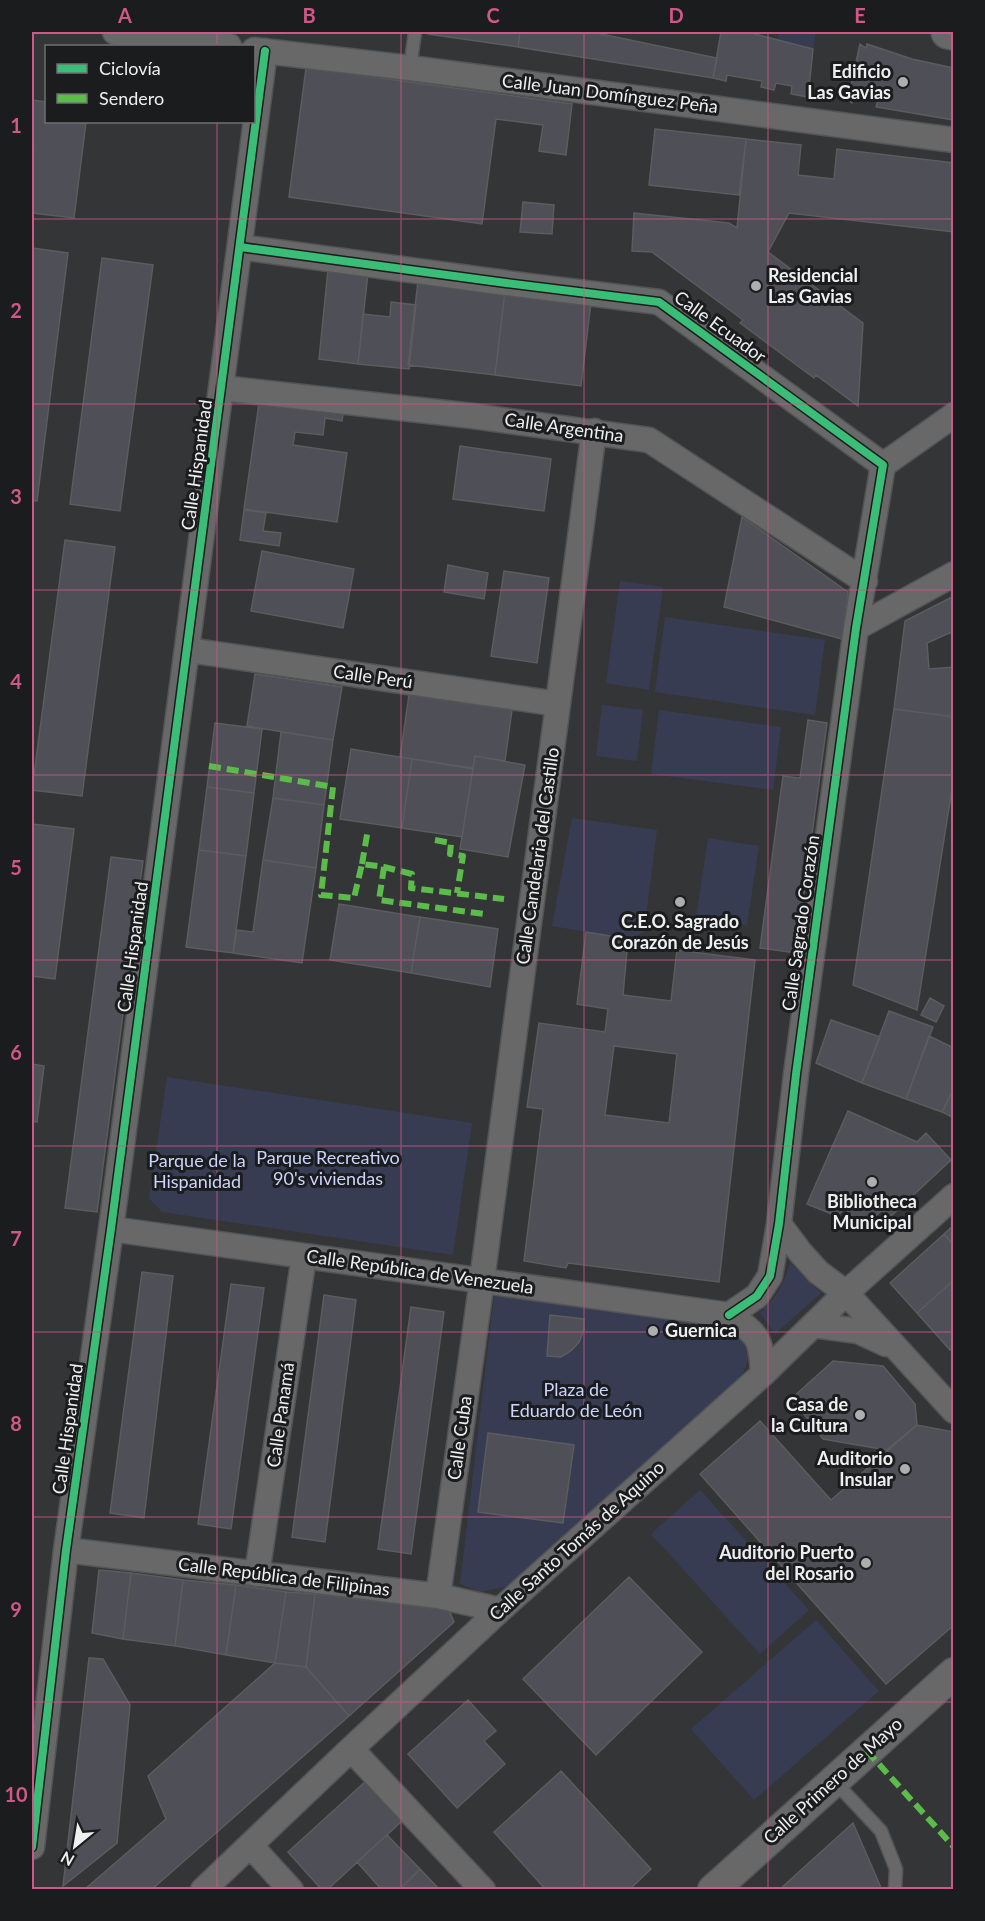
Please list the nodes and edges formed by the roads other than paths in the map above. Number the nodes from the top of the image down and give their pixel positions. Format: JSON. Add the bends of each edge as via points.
{"nodes":[{"id":1,"x":115,"y":32,"type":"edge"},
{"id":2,"x":415,"y":32,"type":"edge"},
{"id":3,"x":948,"y":32,"type":"edge"},
{"id":4,"x":954,"y":33,"type":"edge"},
{"id":5,"x":220,"y":45,"type":"edge"},
{"id":6,"x":259,"y":51,"type":"edge"},
{"id":7,"x":410,"y":68,"type":"junction"},
{"id":8,"x":255,"y":92,"type":"edge"},
{"id":9,"x":252,"y":123,"type":"edge"},
{"id":10,"x":954,"y":140,"type":"edge"},
{"id":11,"x":240,"y":247,"type":"junction"},
{"id":12,"x":222,"y":388,"type":"junction"},
{"id":13,"x":954,"y":415,"type":"edge"},
{"id":14,"x":594,"y":431,"type":"junction"},
{"id":15,"x":883,"y":465,"type":"junction"},
{"id":16,"x":954,"y":574,"type":"edge"},
{"id":17,"x":865,"y":581,"type":"junction"},
{"id":18,"x":856,"y":628,"type":"junction"},
{"id":19,"x":188,"y":650,"type":"junction"},
{"id":20,"x":558,"y":704,"type":"junction"},
{"id":21,"x":954,"y":1197,"type":"edge"},
{"id":22,"x":779,"y":1224,"type":"junction"},
{"id":23,"x":111,"y":1229,"type":"junction"},
{"id":24,"x":304,"y":1256,"type":"junction"},
{"id":25,"x":482,"y":1281,"type":"junction"},
{"id":26,"x":846,"y":1293,"type":"junction"},
{"id":27,"x":729,"y":1315,"type":"junction"},
{"id":28,"x":813,"y":1325,"type":"junction"},
{"id":29,"x":897,"y":1348,"type":"junction"},
{"id":30,"x":762,"y":1374,"type":"junction"},
{"id":31,"x":954,"y":1411,"type":"edge"},
{"id":32,"x":66,"y":1550,"type":"junction"},
{"id":33,"x":257,"y":1574,"type":"junction"},
{"id":34,"x":438,"y":1596,"type":"junction"},
{"id":35,"x":501,"y":1610,"type":"junction"},
{"id":36,"x":954,"y":1673,"type":"edge"},
{"id":37,"x":351,"y":1749,"type":"junction"},
{"id":38,"x":834,"y":1781,"type":"junction"},
{"id":39,"x":250,"y":1845,"type":"junction"},
{"id":40,"x":32,"y":1847,"type":"edge"},
{"id":41,"x":203,"y":1890,"type":"edge"},
{"id":42,"x":291,"y":1890,"type":"edge"},
{"id":43,"x":483,"y":1890,"type":"edge"},
{"id":44,"x":713,"y":1890,"type":"edge"},
{"id":45,"x":895,"y":1890,"type":"edge"}],
"edges":[{"from":1,"to":5,"type":"street"},
{"from":2,"to":7,"type":"lane"},
{"from":3,"to":4,"type":"main road"},
{"from":6,"to":7,"type":"street","name":"Calle Juan Domínguez Peña"},
{"from":6,"to":8,"type":"street","name":"Calle Hispanidad"},
{"from":7,"to":10,"type":"street","name":"Calle Juan Domínguez Peña"},
{"from":9,"to":11,"type":"street","name":"Calle Hispanidad"},
{"from":11,"to":12,"type":"street","name":"Calle Hispanidad"},
{"from":11,"to":15,"type":"street","name":"Calle Ecuador","via":[[658,302]]},
{"from":12,"to":14,"type":"street","name":"Calle Argentina"},
{"from":12,"to":19,"type":"street","name":"Calle Hispanidad"},
{"from":13,"to":15,"type":"street"},
{"from":14,"to":17,"type":"street","name":"Calle Argentina","via":[[649,440]]},
{"from":14,"to":20,"type":"street","name":"Calle Candelaria del Castillo"},
{"from":15,"to":17,"type":"street"},
{"from":16,"to":18,"type":"street"},
{"from":17,"to":18,"type":"street"},
{"from":18,"to":22,"type":"street","name":"Calle Sagrado Corazón"},
{"from":19,"to":20,"type":"street","name":"Calle Perú"},
{"from":19,"to":23,"type":"street","name":"Calle Hispanidad"},
{"from":20,"to":25,"type":"street","name":"Calle Candelaria del Castillo"},
{"from":21,"to":26,"type":"street","name":"Calle Santo Tomás de Aquino"},
{"from":22,"to":26,"type":"street","via":[[818,1272]]},
{"from":22,"to":27,"type":"street","name":"Calle Sagrado Corazón","via":[[770,1276],[757,1296]]},
{"from":23,"to":24,"type":"street","name":"Calle República de Venezuela"},
{"from":23,"to":32,"type":"street","name":"Calle Hispanidad"},
{"from":24,"to":25,"type":"street","name":"Calle República de Venezuela"},
{"from":24,"to":33,"type":"street","name":"Calle Panamá"},
{"from":25,"to":27,"type":"street","name":"Calle República de Venezuela"},
{"from":25,"to":34,"type":"street","name":"Calle Cuba"},
{"from":26,"to":28,"type":"street","name":"Calle Santo Tomás de Aquino"},
{"from":26,"to":29,"type":"street"},
{"from":27,"to":30,"type":"street","via":[[752,1330],[761,1347]]},
{"from":28,"to":29,"type":"street","via":[[858,1331]]},
{"from":28,"to":30,"type":"street","name":"Calle Santo Tomás de Aquino"},
{"from":29,"to":31,"type":"street"},
{"from":30,"to":35,"type":"street","name":"Calle Santo Tomás de Aquino"},
{"from":32,"to":33,"type":"street","name":"Calle República de Filipinas"},
{"from":32,"to":40,"type":"street","name":"Calle Hispanidad"},
{"from":33,"to":34,"type":"street","name":"Calle República de Filipinas"},
{"from":34,"to":35,"type":"street","name":"Calle República de Filipinas"},
{"from":35,"to":37,"type":"street","name":"Calle Santo Tomás de Aquino"},
{"from":36,"to":38,"type":"street","name":"Calle Primero de Mayo"},
{"from":37,"to":39,"type":"street","name":"Calle Santo Tomás de Aquino"},
{"from":37,"to":43,"type":"street"},
{"from":38,"to":44,"type":"street","name":"Calle Primero de Mayo"},
{"from":38,"to":45,"type":"lane","via":[[881,1831],[896,1869]]},
{"from":39,"to":41,"type":"street","name":"Calle Santo Tomás de Aquino"},
{"from":39,"to":42,"type":"street"}]}
